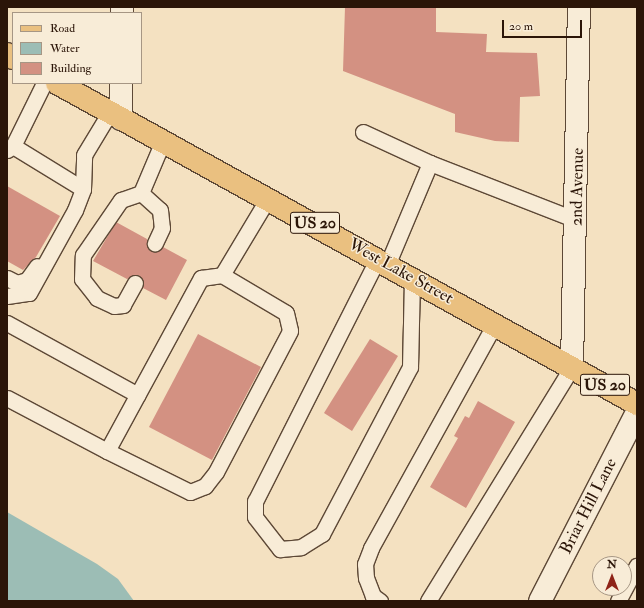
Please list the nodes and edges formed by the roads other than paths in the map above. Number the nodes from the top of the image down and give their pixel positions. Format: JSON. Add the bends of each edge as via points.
{"nodes":[{"id":1,"x":579,"y":7,"type":"edge"},
{"id":2,"x":43,"y":84,"type":"edge"},
{"id":3,"x":59,"y":84,"type":"edge"},
{"id":4,"x":121,"y":84,"type":"edge"},
{"id":5,"x":115,"y":115,"type":"junction"},
{"id":6,"x":363,"y":132,"type":"dead end"},
{"id":7,"x":163,"y":141,"type":"junction"},
{"id":8,"x":10,"y":148,"type":"edge"},
{"id":9,"x":430,"y":163,"type":"junction"},
{"id":10,"x":83,"y":189,"type":"junction"},
{"id":11,"x":141,"y":193,"type":"junction"},
{"id":12,"x":268,"y":198,"type":"junction"},
{"id":13,"x":576,"y":220,"type":"junction"},
{"id":14,"x":65,"y":228,"type":"junction"},
{"id":15,"x":155,"y":243,"type":"dead end"},
{"id":16,"x":383,"y":261,"type":"junction"},
{"id":17,"x":222,"y":275,"type":"junction"},
{"id":18,"x":412,"y":277,"type":"junction"},
{"id":19,"x":7,"y":278,"type":"edge"},
{"id":20,"x":135,"y":283,"type":"dead end"},
{"id":21,"x":7,"y":296,"type":"edge"},
{"id":22,"x":7,"y":323,"type":"edge"},
{"id":23,"x":495,"y":323,"type":"junction"},
{"id":24,"x":572,"y":366,"type":"junction"},
{"id":25,"x":138,"y":395,"type":"junction"},
{"id":26,"x":7,"y":398,"type":"edge"},
{"id":27,"x":637,"y":404,"type":"edge"},
{"id":28,"x":637,"y":412,"type":"edge"},
{"id":29,"x":107,"y":451,"type":"junction"},
{"id":30,"x":637,"y":566,"type":"edge"},
{"id":31,"x":380,"y":601,"type":"edge"},
{"id":32,"x":428,"y":601,"type":"edge"},
{"id":33,"x":540,"y":601,"type":"edge"},
{"id":34,"x":618,"y":601,"type":"edge"}],
"edges":[{"from":1,"to":13,"type":"street","name":"2nd Avenue"},
{"from":2,"to":8,"type":"lane"},
{"from":3,"to":5,"type":"main road","name":"West Lake Street","number":"US 20"},
{"from":4,"to":5,"type":"street"},
{"from":5,"to":7,"type":"main road","name":"West Lake Street","number":"US 20"},
{"from":5,"to":10,"type":"lane","via":[[84,156]]},
{"from":6,"to":9,"type":"lane"},
{"from":7,"to":11,"type":"lane"},
{"from":7,"to":12,"type":"main road","name":"West Lake Street","number":"US 20"},
{"from":8,"to":10,"type":"lane"},
{"from":9,"to":13,"type":"lane"},
{"from":9,"to":16,"type":"lane"},
{"from":10,"to":14,"type":"lane"},
{"from":11,"to":15,"type":"lane","via":[[160,210],[162,228]]},
{"from":11,"to":20,"type":"lane","via":[[120,200],[83,255],[82,279],[97,298],[114,306],[123,305]]},
{"from":12,"to":16,"type":"main road","name":"West Lake Street","number":"US 20"},
{"from":12,"to":17,"type":"lane"},
{"from":13,"to":24,"type":"street","name":"2nd Avenue"},
{"from":14,"to":19,"type":"lane","via":[[53,237],[27,280],[17,283]]},
{"from":14,"to":21,"type":"lane","via":[[29,293]]},
{"from":16,"to":18,"type":"main road","name":"West Lake Street","number":"US 20"},
{"from":16,"to":18,"type":"lane","via":[[255,501],[255,517],[280,549],[301,548],[322,534],[410,367]]},
{"from":17,"to":25,"type":"lane","via":[[201,278]]},
{"from":17,"to":29,"type":"lane","via":[[286,313],[290,331],[216,472],[205,486],[190,492]]},
{"from":18,"to":23,"type":"main road","name":"West Lake Street","number":"US 20"},
{"from":22,"to":25,"type":"lane"},
{"from":23,"to":24,"type":"main road","name":"West Lake Street","number":"US 20"},
{"from":23,"to":31,"type":"lane","via":[[371,548],[365,564],[366,578],[373,596]]},
{"from":24,"to":27,"type":"main road","name":"West Lake Street","number":"US 20"},
{"from":24,"to":32,"type":"lane"},
{"from":25,"to":29,"type":"lane"},
{"from":26,"to":29,"type":"lane"},
{"from":28,"to":33,"type":"street","name":"Briar Hill Lane"},
{"from":30,"to":34,"type":"lane"}]}
